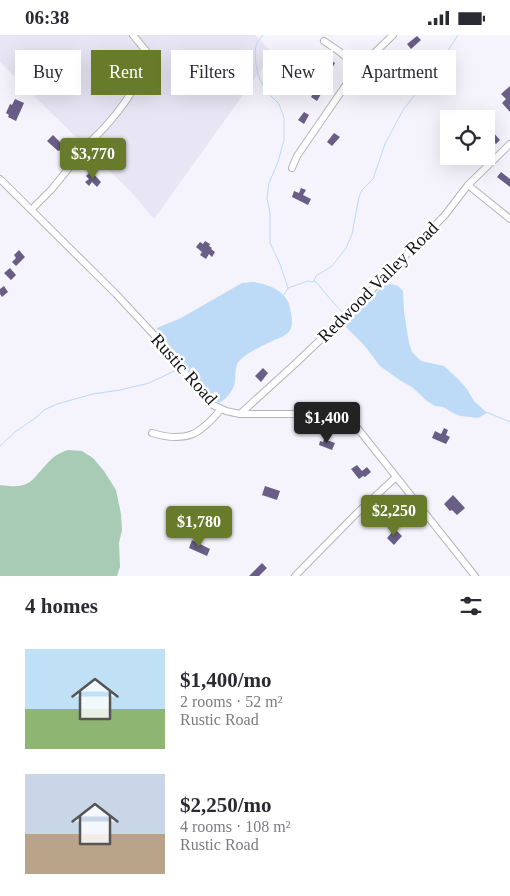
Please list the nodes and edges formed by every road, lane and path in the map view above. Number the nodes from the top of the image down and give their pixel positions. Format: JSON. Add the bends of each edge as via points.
{"nodes":[{"id":1,"x":133,"y":35,"type":"edge"},
{"id":2,"x":393,"y":35,"type":"edge"},
{"id":3,"x":324,"y":41,"type":"dead end"},
{"id":4,"x":378,"y":50,"type":"edge"},
{"id":5,"x":343,"y":55,"type":"edge"},
{"id":6,"x":343,"y":90,"type":"edge"},
{"id":7,"x":510,"y":144,"type":"edge"},
{"id":8,"x":292,"y":168,"type":"dead end"},
{"id":9,"x":0,"y":179,"type":"edge"},
{"id":10,"x":468,"y":185,"type":"junction"},
{"id":11,"x":32,"y":210,"type":"junction"},
{"id":12,"x":510,"y":219,"type":"edge"},
{"id":13,"x":222,"y":409,"type":"junction"},
{"id":14,"x":240,"y":414,"type":"junction"},
{"id":15,"x":152,"y":433,"type":"dead end"},
{"id":16,"x":396,"y":477,"type":"junction"},
{"id":17,"x":295,"y":576,"type":"edge"},
{"id":18,"x":475,"y":576,"type":"edge"}],
"edges":[{"from":1,"to":11,"type":"street","via":[[156,62],[154,69]]},
{"from":2,"to":4,"type":"street"},
{"from":3,"to":5,"type":"street"},
{"from":6,"to":8,"type":"street"},
{"from":7,"to":10,"type":"street","name":"Redwood Valley Road"},
{"from":9,"to":11,"type":"street","name":"Rustic Road"},
{"from":10,"to":12,"type":"street"},
{"from":10,"to":14,"type":"street","name":"Redwood Valley Road","via":[[445,215],[360,302]]},
{"from":11,"to":13,"type":"street","name":"Rustic Road","via":[[122,300],[213,405]]},
{"from":13,"to":14,"type":"street","name":"Rustic Road"},
{"from":13,"to":15,"type":"street","via":[[198,432],[181,437]]},
{"from":14,"to":16,"type":"street","name":"Rustic Road","via":[[329,414],[342,419],[355,425]]},
{"from":16,"to":17,"type":"street"},
{"from":16,"to":18,"type":"street","name":"Rustic Road"}]}
